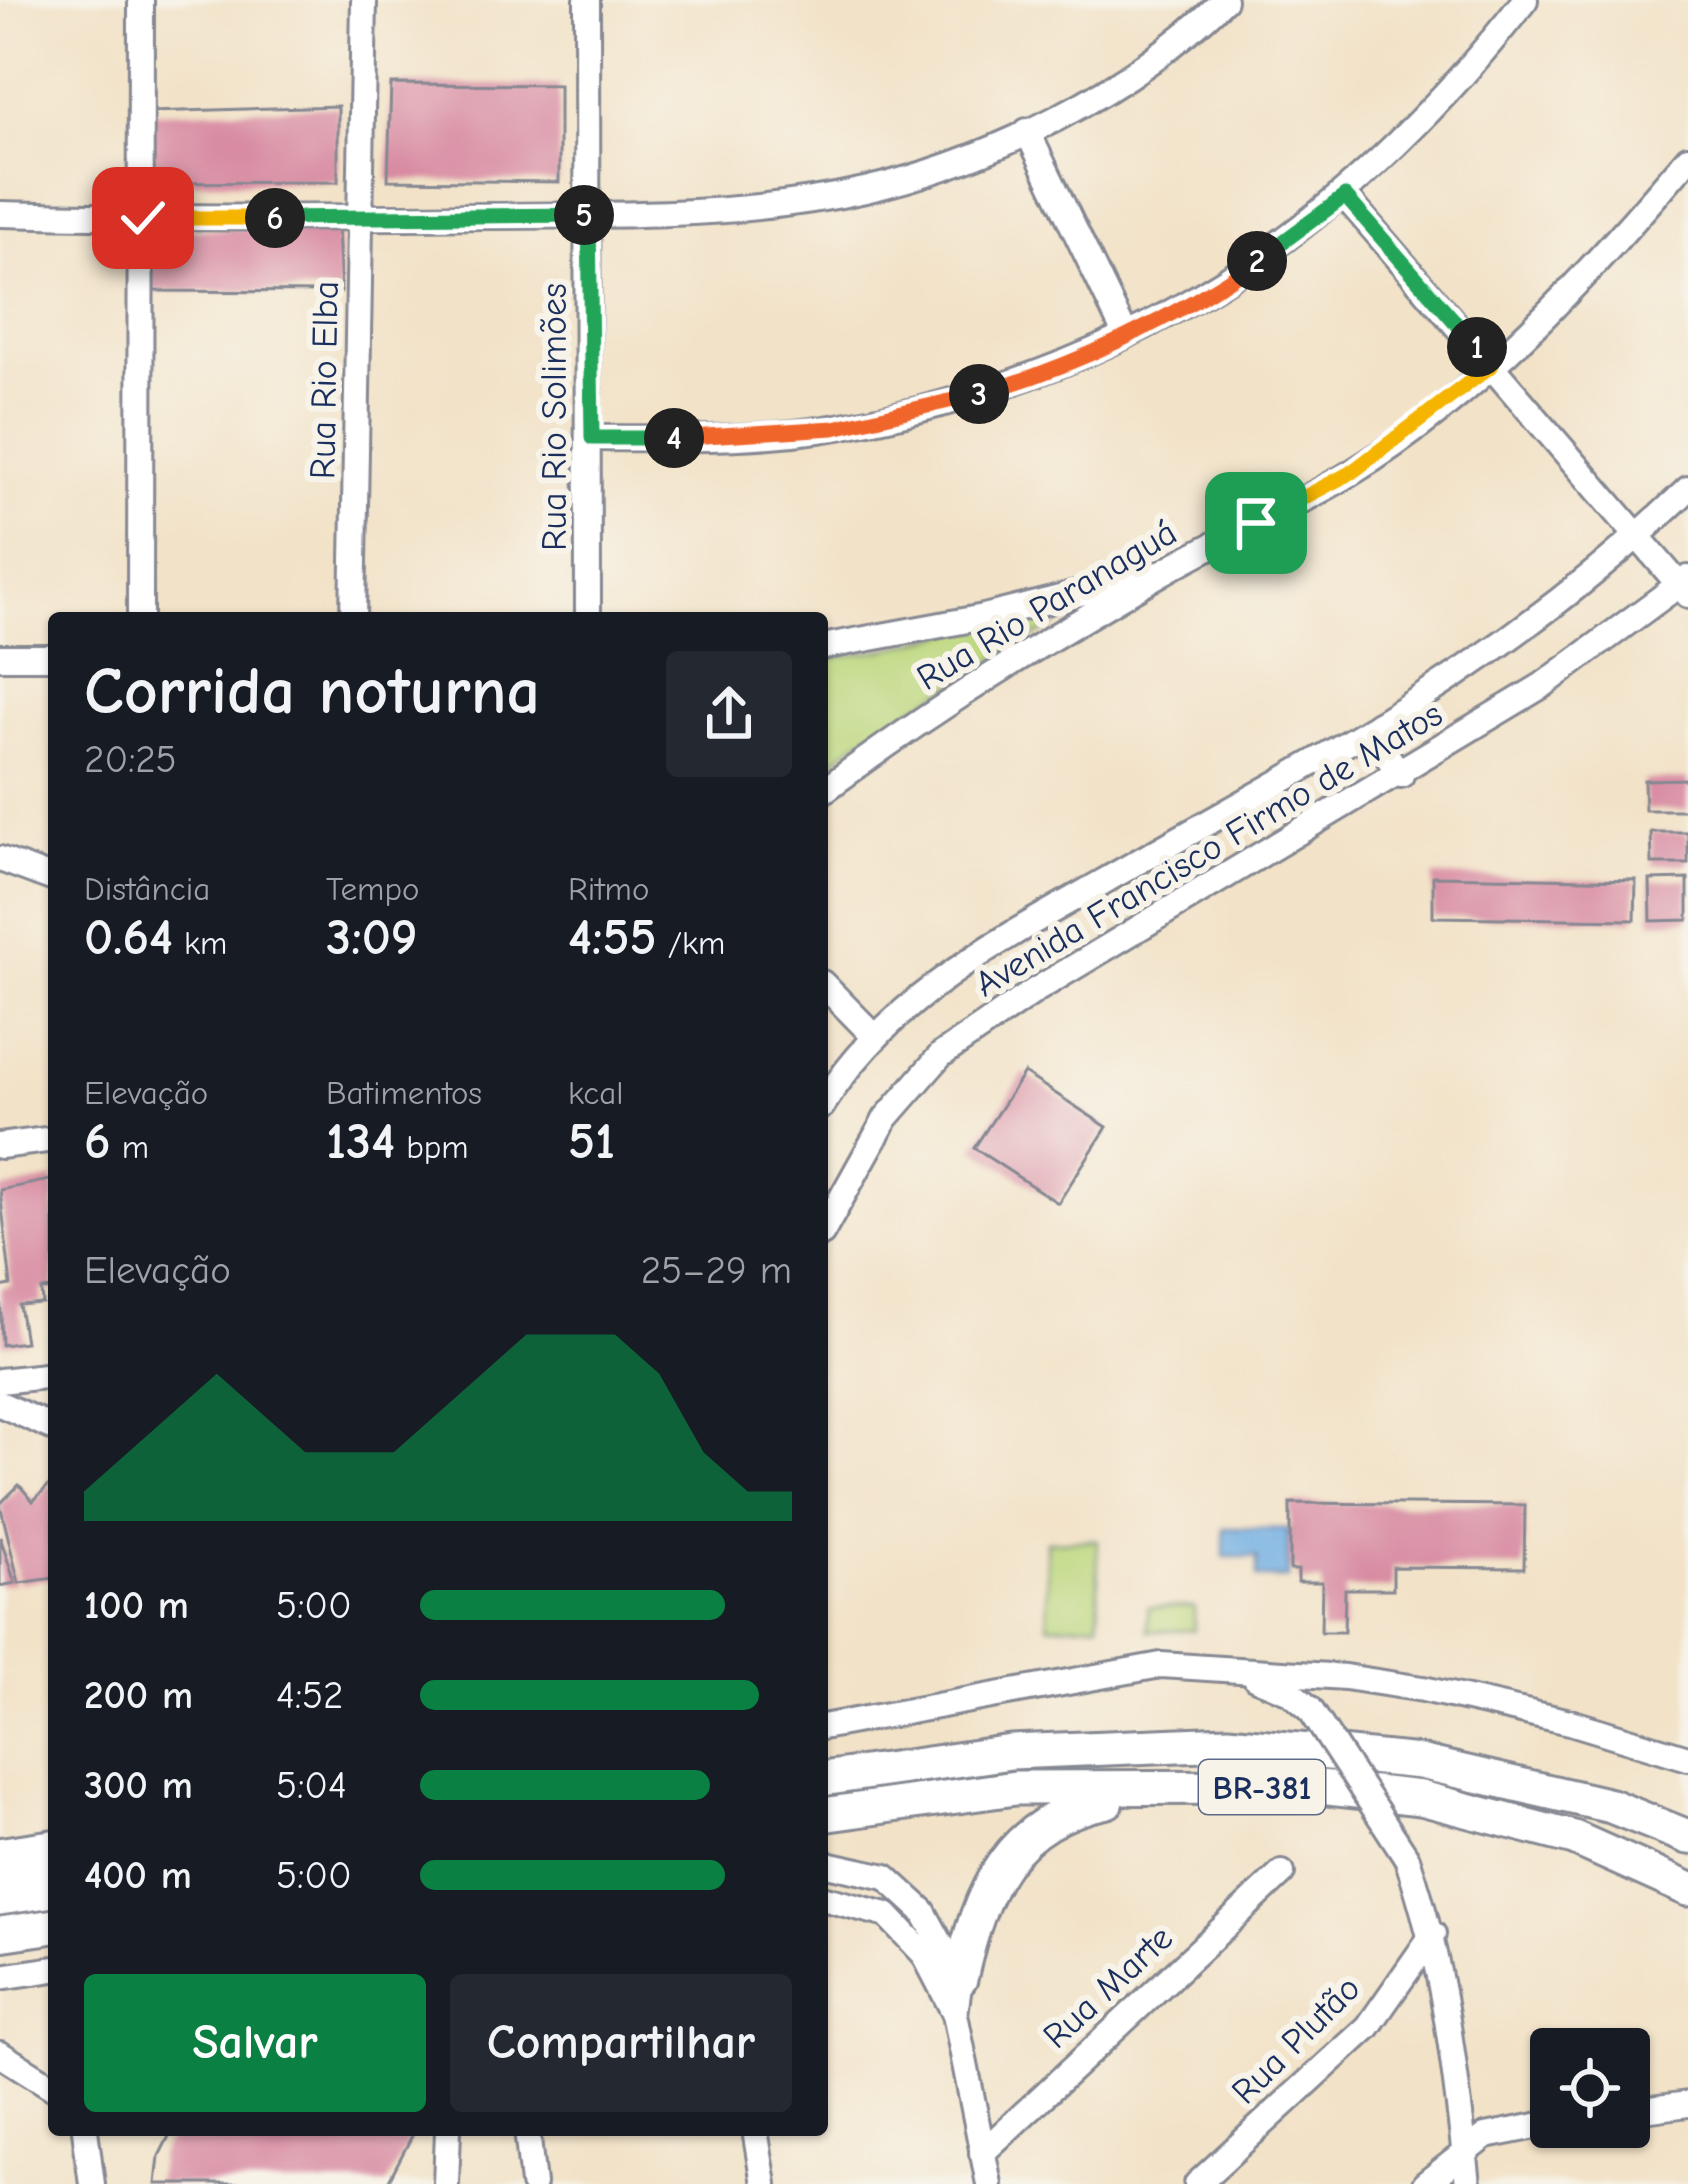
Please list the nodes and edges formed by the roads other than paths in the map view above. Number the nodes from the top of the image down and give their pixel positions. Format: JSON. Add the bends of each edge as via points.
{"nodes":[{"id":1,"x":141,"y":0,"type":"edge"},
{"id":2,"x":364,"y":0,"type":"edge"},
{"id":3,"x":587,"y":0,"type":"edge"},
{"id":4,"x":1224,"y":0,"type":"edge"},
{"id":5,"x":1525,"y":0,"type":"edge"},
{"id":6,"x":1028,"y":131,"type":"junction"},
{"id":7,"x":1688,"y":158,"type":"edge"},
{"id":8,"x":1345,"y":196,"type":"junction"},
{"id":9,"x":0,"y":214,"type":"edge"},
{"id":10,"x":589,"y":215,"type":"junction"},
{"id":11,"x":143,"y":218,"type":"junction"},
{"id":12,"x":363,"y":218,"type":"junction"},
{"id":13,"x":1125,"y":334,"type":"junction"},
{"id":14,"x":1492,"y":365,"type":"junction"},
{"id":15,"x":592,"y":438,"type":"junction"},
{"id":16,"x":1688,"y":490,"type":"edge"},
{"id":17,"x":1640,"y":536,"type":"junction"},
{"id":18,"x":1160,"y":574,"type":"junction"},
{"id":19,"x":1686,"y":586,"type":"edge"},
{"id":20,"x":140,"y":612,"type":"edge"},
{"id":21,"x":353,"y":612,"type":"edge"},
{"id":22,"x":588,"y":612,"type":"edge"},
{"id":23,"x":828,"y":646,"type":"edge"},
{"id":24,"x":0,"y":657,"type":"edge"},
{"id":25,"x":48,"y":657,"type":"edge"},
{"id":26,"x":1378,"y":724,"type":"junction"},
{"id":27,"x":1401,"y":776,"type":"junction"},
{"id":28,"x":828,"y":787,"type":"edge"},
{"id":29,"x":0,"y":859,"type":"edge"},
{"id":30,"x":48,"y":877,"type":"edge"},
{"id":31,"x":828,"y":989,"type":"edge"},
{"id":32,"x":874,"y":1036,"type":"junction"},
{"id":33,"x":828,"y":1098,"type":"edge"},
{"id":34,"x":48,"y":1139,"type":"edge"},
{"id":35,"x":0,"y":1146,"type":"edge"},
{"id":36,"x":828,"y":1222,"type":"edge"},
{"id":37,"x":0,"y":1381,"type":"edge"},
{"id":38,"x":48,"y":1382,"type":"edge"},
{"id":39,"x":0,"y":1404,"type":"edge"},
{"id":40,"x":48,"y":1425,"type":"edge"},
{"id":41,"x":1234,"y":1668,"type":"junction"},
{"id":42,"x":828,"y":1726,"type":"edge"},
{"id":43,"x":1688,"y":1758,"type":"edge"},
{"id":44,"x":828,"y":1778,"type":"edge"},
{"id":45,"x":1319,"y":1787,"type":"junction"},
{"id":46,"x":828,"y":1814,"type":"edge"},
{"id":47,"x":1688,"y":1837,"type":"edge"},
{"id":48,"x":48,"y":1842,"type":"edge"},
{"id":49,"x":0,"y":1850,"type":"edge"},
{"id":50,"x":48,"y":1863,"type":"edge"},
{"id":51,"x":828,"y":1864,"type":"edge"},
{"id":52,"x":1282,"y":1873,"type":"dead end"},
{"id":53,"x":0,"y":1874,"type":"edge"},
{"id":54,"x":1688,"y":1889,"type":"edge"},
{"id":55,"x":48,"y":1891,"type":"edge"},
{"id":56,"x":0,"y":1898,"type":"edge"},
{"id":57,"x":828,"y":1900,"type":"edge"},
{"id":58,"x":48,"y":1927,"type":"edge"},
{"id":59,"x":0,"y":1934,"type":"edge"},
{"id":60,"x":1433,"y":1934,"type":"junction"},
{"id":61,"x":48,"y":1970,"type":"edge"},
{"id":62,"x":0,"y":1977,"type":"edge"},
{"id":63,"x":960,"y":1978,"type":"junction"},
{"id":64,"x":956,"y":2014,"type":"junction"},
{"id":65,"x":0,"y":2054,"type":"edge"},
{"id":66,"x":48,"y":2084,"type":"edge"},
{"id":67,"x":1688,"y":2104,"type":"edge"},
{"id":68,"x":1650,"y":2109,"type":"edge"},
{"id":69,"x":1530,"y":2126,"type":"edge"},
{"id":70,"x":86,"y":2136,"type":"edge"},
{"id":71,"x":448,"y":2136,"type":"edge"},
{"id":72,"x":528,"y":2136,"type":"edge"},
{"id":73,"x":756,"y":2136,"type":"edge"},
{"id":74,"x":1464,"y":2151,"type":"junction"},
{"id":75,"x":982,"y":2153,"type":"junction"},
{"id":76,"x":532,"y":2183,"type":"edge"},
{"id":77,"x":92,"y":2184,"type":"edge"},
{"id":78,"x":446,"y":2184,"type":"edge"},
{"id":79,"x":764,"y":2184,"type":"edge"},
{"id":80,"x":989,"y":2184,"type":"edge"},
{"id":81,"x":1196,"y":2184,"type":"edge"},
{"id":82,"x":1425,"y":2184,"type":"edge"},
{"id":83,"x":1468,"y":2184,"type":"edge"}],
"edges":[{"from":1,"to":11,"type":"street"},
{"from":2,"to":12,"type":"street","name":"Rua Rio Elba"},
{"from":3,"to":10,"type":"street","name":"Rua Rio Solimões"},
{"from":4,"to":6,"type":"street","via":[[1119,80]]},
{"from":5,"to":8,"type":"street"},
{"from":6,"to":10,"type":"street","via":[[867,190]]},
{"from":6,"to":13,"type":"street"},
{"from":7,"to":14,"type":"street","name":"Rua Rio Paranaguá","via":[[1598,264]]},
{"from":8,"to":13,"type":"street","via":[[1210,294]]},
{"from":8,"to":14,"type":"street"},
{"from":9,"to":11,"type":"street"},
{"from":10,"to":12,"type":"street"},
{"from":10,"to":15,"type":"street","name":"Rua Rio Solimões"},
{"from":11,"to":12,"type":"street"},
{"from":11,"to":20,"type":"street"},
{"from":12,"to":21,"type":"street","name":"Rua Rio Elba"},
{"from":13,"to":15,"type":"street","via":[[1036,377],[834,428]]},
{"from":14,"to":17,"type":"street"},
{"from":14,"to":18,"type":"street","name":"Rua Rio Paranaguá","via":[[1352,472]]},
{"from":15,"to":22,"type":"street","name":"Rua Rio Solimões"},
{"from":16,"to":17,"type":"street","name":"Avenida Francisco Firmo de Matos"},
{"from":17,"to":19,"type":"street"},
{"from":17,"to":26,"type":"street","name":"Avenida Francisco Firmo de Matos","via":[[1505,641]]},
{"from":18,"to":23,"type":"street"},
{"from":18,"to":28,"type":"street","name":"Rua Rio Paranaguá"},
{"from":19,"to":27,"type":"street","name":"Avenida Francisco Firmo de Matos"},
{"from":24,"to":25,"type":"street"},
{"from":26,"to":27,"type":"street"},
{"from":26,"to":32,"type":"street","name":"Avenida Francisco Firmo de Matos","via":[[970,958]]},
{"from":27,"to":36,"type":"street","name":"Avenida Francisco Firmo de Matos","via":[[1036,990],[941,1055],[886,1118]]},
{"from":29,"to":30,"type":"street"},
{"from":31,"to":32,"type":"street"},
{"from":32,"to":33,"type":"street","name":"Avenida Francisco Firmo de Matos"},
{"from":34,"to":35,"type":"street"},
{"from":37,"to":38,"type":"street"},
{"from":39,"to":40,"type":"street"},
{"from":41,"to":42,"type":"street","via":[[1122,1670]]},
{"from":41,"to":43,"type":"street","via":[[1423,1689]]},
{"from":41,"to":60,"type":"street","bridge":true,"via":[[1310,1709],[1407,1858]]},
{"from":44,"to":47,"type":"highway","number":"BR-381","via":[[1011,1752],[1228,1742],[1420,1762],[1611,1806]]},
{"from":45,"to":46,"type":"highway","number":"BR-381","via":[[1016,1788]]},
{"from":45,"to":54,"type":"highway","number":"BR-381","via":[[1421,1798],[1574,1838]]},
{"from":45,"to":63,"type":"highway","via":[[1113,1800],[1054,1816],[1005,1858],[971,1928]]},
{"from":48,"to":49,"type":"street"},
{"from":50,"to":53,"type":"highway"},
{"from":51,"to":63,"type":"street","via":[[886,1876],[923,1911]]},
{"from":52,"to":75,"type":"street","name":"Rua Marte"},
{"from":55,"to":56,"type":"highway"},
{"from":57,"to":64,"type":"street","via":[[887,1915],[924,1954]]},
{"from":58,"to":59,"type":"highway"},
{"from":60,"to":74,"type":"street"},
{"from":60,"to":81,"type":"street","name":"Rua Plutão","via":[[1368,2027]]},
{"from":61,"to":62,"type":"street"},
{"from":63,"to":64,"type":"street"},
{"from":64,"to":75,"type":"street"},
{"from":65,"to":66,"type":"street"},
{"from":67,"to":68,"type":"street"},
{"from":69,"to":74,"type":"street"},
{"from":70,"to":77,"type":"street"},
{"from":71,"to":78,"type":"street"},
{"from":72,"to":76,"type":"street"},
{"from":73,"to":79,"type":"street"},
{"from":74,"to":82,"type":"street"},
{"from":74,"to":83,"type":"street"},
{"from":75,"to":80,"type":"street"}]}
